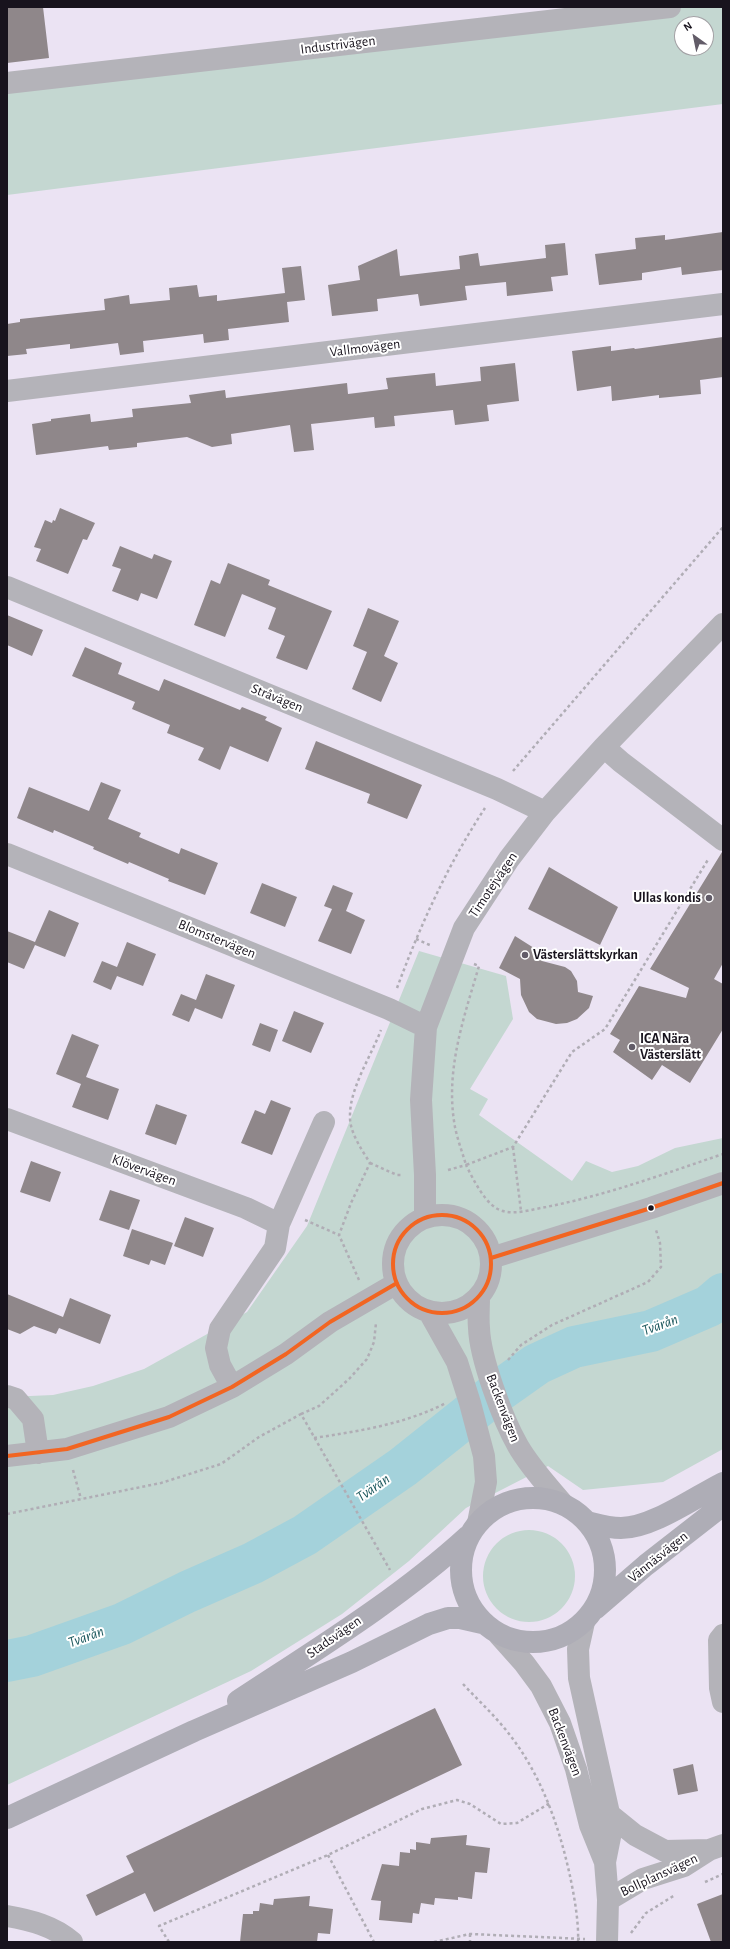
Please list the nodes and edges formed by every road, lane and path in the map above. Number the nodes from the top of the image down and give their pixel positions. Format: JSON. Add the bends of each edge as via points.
{"nodes":[{"id":1,"x":670,"y":7,"type":"edge"},
{"id":2,"x":7,"y":83,"type":"edge"},
{"id":3,"x":723,"y":304,"type":"edge"},
{"id":4,"x":7,"y":391,"type":"edge"},
{"id":5,"x":7,"y":587,"type":"edge"},
{"id":6,"x":723,"y":624,"type":"edge"},
{"id":7,"x":604,"y":747,"type":"junction"},
{"id":8,"x":545,"y":812,"type":"junction"},
{"id":9,"x":722,"y":839,"type":"edge"},
{"id":10,"x":7,"y":854,"type":"edge"},
{"id":11,"x":416,"y":939,"type":"dead end"},
{"id":12,"x":437,"y":948,"type":"dead end"},
{"id":13,"x":472,"y":963,"type":"dead end"},
{"id":14,"x":426,"y":1028,"type":"junction"},
{"id":15,"x":7,"y":1119,"type":"edge"},
{"id":16,"x":324,"y":1122,"type":"dead end"},
{"id":17,"x":513,"y":1147,"type":"junction"},
{"id":18,"x":723,"y":1154,"type":"edge"},
{"id":19,"x":370,"y":1163,"type":"dead end"},
{"id":20,"x":466,"y":1165,"type":"junction"},
{"id":21,"x":426,"y":1175,"type":"junction"},
{"id":22,"x":723,"y":1183,"type":"edge"},
{"id":23,"x":521,"y":1211,"type":"junction"},
{"id":24,"x":282,"y":1218,"type":"junction"},
{"id":25,"x":425,"y":1218,"type":"junction"},
{"id":26,"x":339,"y":1235,"type":"dead end"},
{"id":27,"x":491,"y":1258,"type":"junction"},
{"id":28,"x":397,"y":1283,"type":"junction"},
{"id":29,"x":479,"y":1298,"type":"junction"},
{"id":30,"x":429,"y":1312,"type":"junction"},
{"id":31,"x":232,"y":1387,"type":"junction"},
{"id":32,"x":7,"y":1396,"type":"edge"},
{"id":33,"x":67,"y":1449,"type":"junction"},
{"id":34,"x":38,"y":1453,"type":"junction"},
{"id":35,"x":7,"y":1456,"type":"edge"},
{"id":36,"x":723,"y":1483,"type":"edge"},
{"id":37,"x":81,"y":1499,"type":"junction"},
{"id":38,"x":723,"y":1506,"type":"edge"},
{"id":39,"x":576,"y":1513,"type":"junction"},
{"id":40,"x":7,"y":1514,"type":"edge"},
{"id":41,"x":474,"y":1529,"type":"junction"},
{"id":42,"x":391,"y":1571,"type":"dead end"},
{"id":43,"x":589,"y":1616,"type":"junction"},
{"id":44,"x":491,"y":1629,"type":"junction"},
{"id":45,"x":723,"y":1635,"type":"edge"},
{"id":46,"x":463,"y":1684,"type":"dead end"},
{"id":47,"x":723,"y":1702,"type":"edge"},
{"id":48,"x":194,"y":1731,"type":"junction"},
{"id":49,"x":550,"y":1803,"type":"junction"},
{"id":50,"x":609,"y":1814,"type":"junction"},
{"id":51,"x":7,"y":1818,"type":"edge"},
{"id":52,"x":716,"y":1847,"type":"edge"},
{"id":53,"x":328,"y":1855,"type":"junction"},
{"id":54,"x":605,"y":1862,"type":"junction"},
{"id":55,"x":723,"y":1874,"type":"edge"},
{"id":56,"x":702,"y":1883,"type":"dead end"},
{"id":57,"x":681,"y":1892,"type":"dead end"},
{"id":58,"x":608,"y":1900,"type":"junction"},
{"id":59,"x":7,"y":1916,"type":"edge"},
{"id":60,"x":470,"y":1934,"type":"junction"},
{"id":61,"x":578,"y":1940,"type":"edge"},
{"id":62,"x":607,"y":1940,"type":"edge"},
{"id":63,"x":72,"y":1942,"type":"edge"},
{"id":64,"x":169,"y":1942,"type":"edge"},
{"id":65,"x":374,"y":1942,"type":"edge"},
{"id":66,"x":434,"y":1942,"type":"edge"},
{"id":67,"x":470,"y":1942,"type":"edge"}],
"edges":[{"from":1,"to":2,"type":"street","name":"Industrivägen"},
{"from":3,"to":4,"type":"street","name":"Vallmovägen"},
{"from":5,"to":8,"type":"street","name":"Stråvägen","via":[[498,789]]},
{"from":6,"to":7,"type":"street","name":"Timotejvägen"},
{"from":7,"to":8,"type":"street","name":"Timotejvägen"},
{"from":7,"to":9,"type":"street"},
{"from":8,"to":14,"type":"street","name":"Timotejvägen","via":[[509,860],[464,928]]},
{"from":9,"to":17,"type":"path","via":[[606,1030],[572,1052]]},
{"from":10,"to":14,"type":"street","name":"Blomstervägen","via":[[389,1009]]},
{"from":11,"to":12,"type":"path"},
{"from":13,"to":20,"type":"path","via":[[479,966],[457,1040],[451,1085],[454,1122]]},
{"from":14,"to":21,"type":"street","name":"Timotejvägen","via":[[421,1100]]},
{"from":15,"to":24,"type":"street","name":"Klövervägen","via":[[246,1208]]},
{"from":16,"to":24,"type":"street"},
{"from":17,"to":20,"type":"path"},
{"from":17,"to":23,"type":"path"},
{"from":18,"to":23,"type":"path","via":[[607,1193]]},
{"from":19,"to":21,"type":"path","via":[[397,1175]]},
{"from":20,"to":21,"type":"path"},
{"from":20,"to":23,"type":"path","via":[[487,1200],[503,1212]]},
{"from":21,"to":25,"type":"street","name":"Timotejvägen"},
{"from":22,"to":27,"type":"street"},
{"from":24,"to":26,"type":"path"},
{"from":24,"to":31,"type":"street","via":[[275,1248],[220,1329],[216,1348],[220,1365]]},
{"from":25,"to":27,"type":"street","via":[[448,1215],[470,1222],[486,1239]]},
{"from":25,"to":28,"type":"street","via":[[411,1226],[401,1238],[395,1252],[394,1268]]},
{"from":27,"to":29,"type":"street","via":[[489,1280]]},
{"from":28,"to":30,"type":"street","via":[[406,1296]]},
{"from":28,"to":31,"type":"street","via":[[330,1322],[286,1354]]},
{"from":29,"to":30,"type":"street","via":[[463,1309],[448,1313]]},
{"from":29,"to":39,"type":"street","name":"Backenvägen","via":[[478,1329],[483,1353],[500,1405],[517,1445],[529,1463]]},
{"from":30,"to":41,"type":"street","name":"Backenvägen","via":[[457,1362],[484,1456],[486,1482]]},
{"from":31,"to":33,"type":"street","via":[[169,1417]]},
{"from":32,"to":34,"type":"street","via":[[16,1399],[33,1419]]},
{"from":33,"to":34,"type":"street"},
{"from":33,"to":37,"type":"path"},
{"from":34,"to":35,"type":"street"},
{"from":36,"to":39,"type":"main road","name":"Vännäsvägen","via":[[641,1525],[609,1527]]},
{"from":37,"to":40,"type":"path"},
{"from":37,"to":42,"type":"path","via":[[161,1483],[221,1464],[259,1437],[301,1414]]},
{"from":38,"to":43,"type":"main road","name":"Vännäsvägen","via":[[646,1565]]},
{"from":39,"to":41,"type":"main road","name":"Vännäsvägen","via":[[541,1498],[518,1499],[496,1508]]},
{"from":39,"to":43,"type":"main road","via":[[598,1538],[605,1562],[606,1574],[602,1592]]},
{"from":41,"to":44,"type":"main road","via":[[461,1557],[461,1581],[468,1604]]},
{"from":41,"to":48,"type":"main road","name":"Stadsvägen","via":[[437,1565],[397,1594]]},
{"from":43,"to":44,"type":"main road","name":"Vännäsvägen","via":[[569,1633],[534,1643],[516,1641]]},
{"from":43,"to":50,"type":"street","name":"Backenvägen","via":[[578,1649],[579,1678]]},
{"from":44,"to":48,"type":"main road","name":"Stadsvägen","via":[[460,1618],[448,1618],[429,1624],[352,1662]]},
{"from":44,"to":54,"type":"street","name":"Backenvägen","via":[[524,1663],[541,1686],[560,1722],[576,1769],[590,1825]]},
{"from":45,"to":47,"type":"street","via":[[719,1640],[719,1648]]},
{"from":46,"to":49,"type":"path","via":[[501,1724],[528,1761]]},
{"from":48,"to":51,"type":"main road","name":"Stadsvägen"},
{"from":49,"to":53,"type":"path","via":[[517,1823],[501,1824],[470,1804],[457,1800],[422,1809]]},
{"from":49,"to":61,"type":"path","via":[[573,1891]]},
{"from":50,"to":52,"type":"street","name":"Bollplansvägen","via":[[635,1835],[665,1851]]},
{"from":50,"to":54,"type":"street","name":"Backenvägen","via":[[612,1827]]},
{"from":52,"to":58,"type":"street","name":"Bollplansvägen","via":[[684,1866],[643,1880]]},
{"from":53,"to":64,"type":"path","via":[[159,1926]]},
{"from":53,"to":65,"type":"path"},
{"from":54,"to":58,"type":"street","name":"Backenvägen"},
{"from":55,"to":56,"type":"path"},
{"from":57,"to":62,"type":"path","via":[[667,1898],[646,1913],[628,1939]]},
{"from":58,"to":62,"type":"street","name":"Backenvägen"},
{"from":59,"to":63,"type":"street","via":[[30,1920],[64,1935]]},
{"from":60,"to":61,"type":"path"},
{"from":60,"to":66,"type":"path"},
{"from":60,"to":67,"type":"path"},
{"from":61,"to":62,"type":"path"}]}
